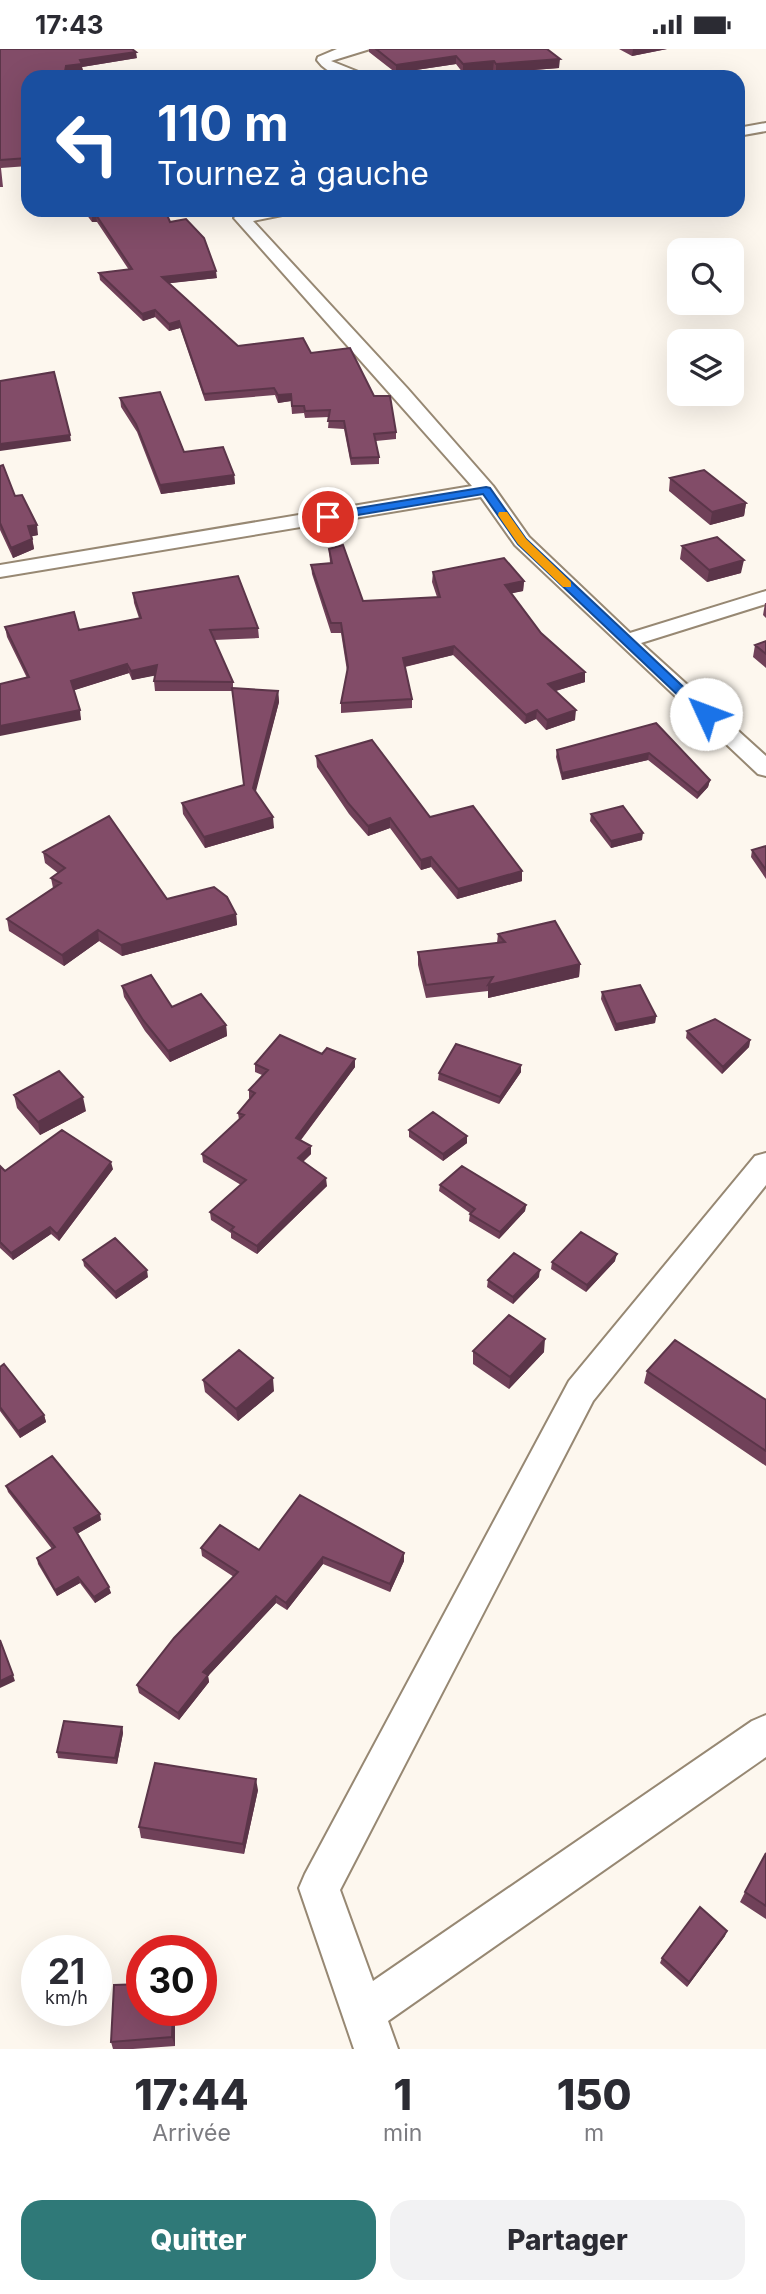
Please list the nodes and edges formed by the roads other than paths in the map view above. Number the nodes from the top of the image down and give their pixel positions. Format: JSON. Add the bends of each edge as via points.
{"nodes":[{"id":1,"x":364,"y":49,"type":"edge"},
{"id":2,"x":335,"y":51,"type":"edge"},
{"id":3,"x":341,"y":70,"type":"edge"},
{"id":4,"x":766,"y":127,"type":"edge"},
{"id":5,"x":745,"y":131,"type":"edge"},
{"id":6,"x":248,"y":217,"type":"edge"},
{"id":7,"x":486,"y":490,"type":"junction"},
{"id":8,"x":0,"y":571,"type":"edge"},
{"id":9,"x":766,"y":597,"type":"edge"},
{"id":10,"x":626,"y":641,"type":"junction"},
{"id":11,"x":766,"y":769,"type":"edge"},
{"id":12,"x":766,"y":1164,"type":"edge"},
{"id":13,"x":766,"y":1734,"type":"edge"},
{"id":14,"x":369,"y":2031,"type":"edge"}],
"edges":[{"from":1,"to":2,"type":"street"},
{"from":2,"to":3,"type":"street","via":[[323,60]]},
{"from":4,"to":5,"type":"street"},
{"from":6,"to":7,"type":"street","via":[[242,218]]},
{"from":7,"to":8,"type":"street"},
{"from":7,"to":10,"type":"street","via":[[522,541]]},
{"from":9,"to":10,"type":"street"},
{"from":10,"to":11,"type":"street"},
{"from":12,"to":14,"type":"street","via":[[581,1391],[319,1888]]},
{"from":13,"to":14,"type":"street"}]}
